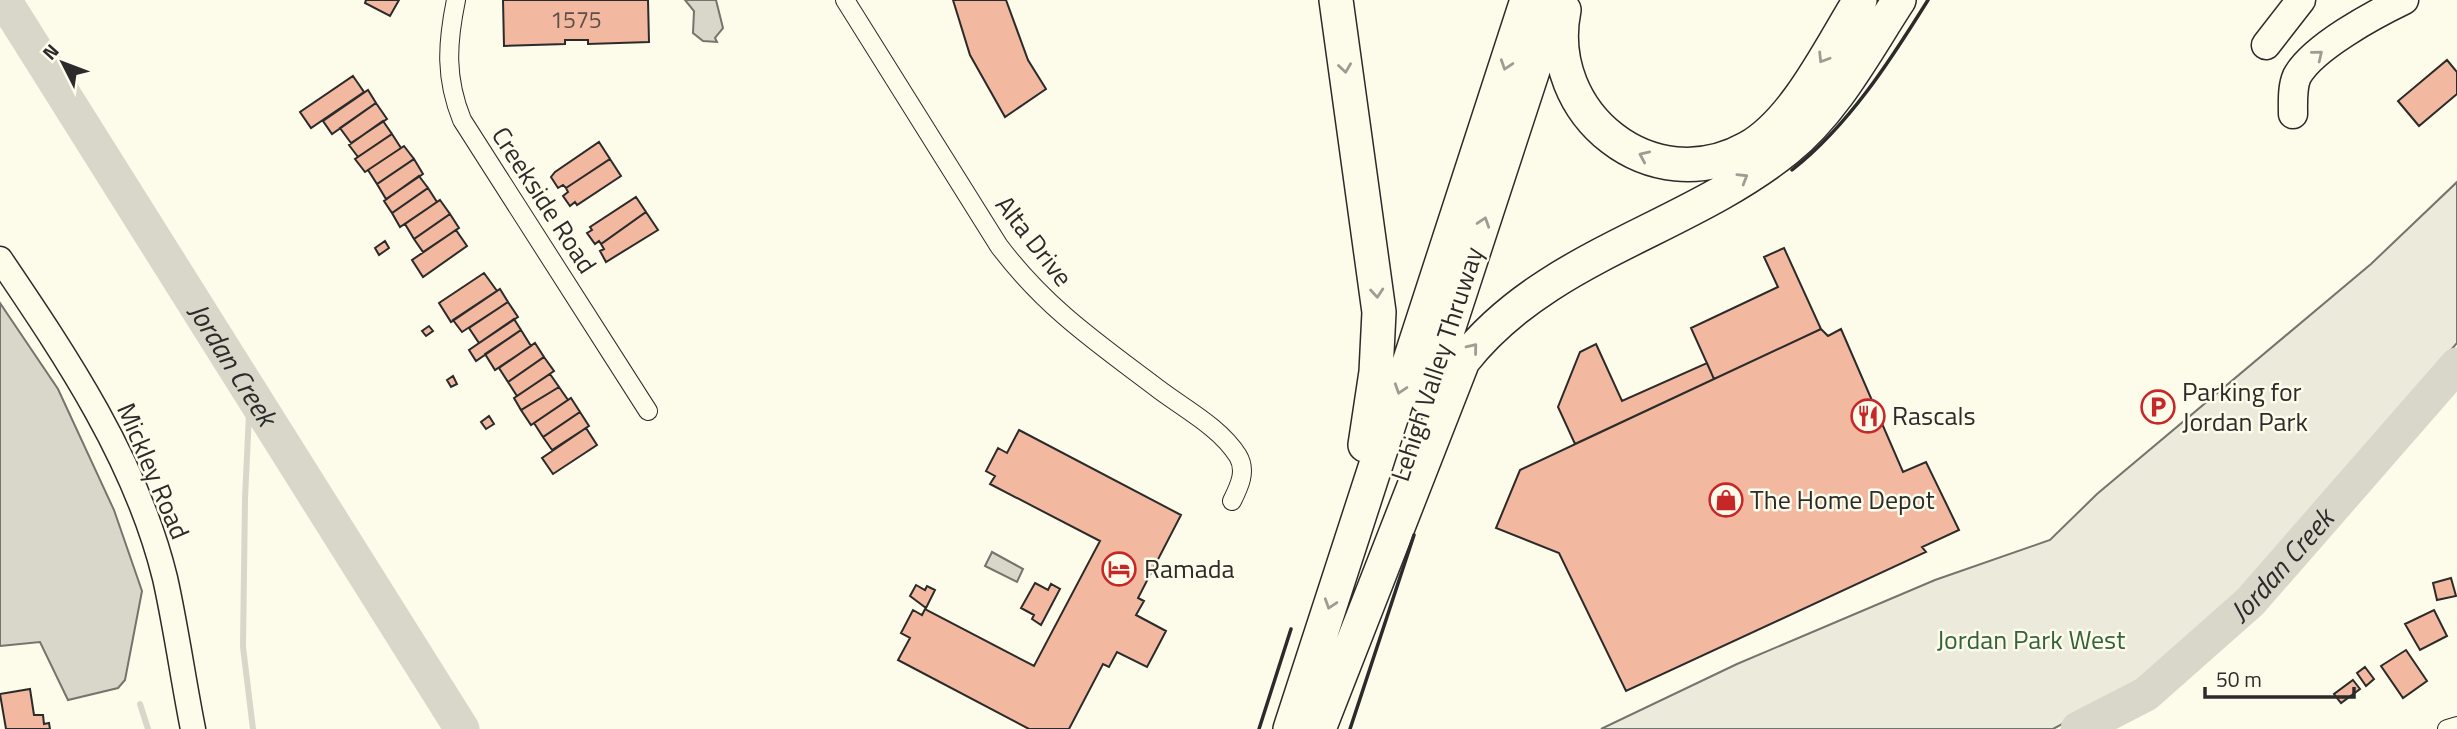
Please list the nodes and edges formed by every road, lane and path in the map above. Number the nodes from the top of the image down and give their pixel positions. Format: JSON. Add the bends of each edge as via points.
{"nodes":[{"id":1,"x":456,"y":0,"type":"edge"},
{"id":2,"x":845,"y":0,"type":"edge"},
{"id":3,"x":1336,"y":0,"type":"edge"},
{"id":4,"x":1527,"y":0,"type":"edge"},
{"id":5,"x":1556,"y":0,"type":"edge"},
{"id":6,"x":1566,"y":0,"type":"edge"},
{"id":7,"x":1860,"y":0,"type":"edge"},
{"id":8,"x":1899,"y":0,"type":"edge"},
{"id":9,"x":2301,"y":0,"type":"edge"},
{"id":10,"x":2404,"y":0,"type":"edge"},
{"id":11,"x":2266,"y":45,"type":"dead end"},
{"id":12,"x":2293,"y":114,"type":"dead end"},
{"id":13,"x":0,"y":259,"type":"edge"},
{"id":14,"x":648,"y":411,"type":"dead end"},
{"id":15,"x":1232,"y":501,"type":"dead end"},
{"id":16,"x":1351,"y":539,"type":"junction"},
{"id":17,"x":2457,"y":726,"type":"edge"},
{"id":18,"x":193,"y":729,"type":"edge"},
{"id":19,"x":1290,"y":729,"type":"edge"},
{"id":20,"x":1319,"y":729,"type":"edge"},
{"id":21,"x":2447,"y":729,"type":"edge"}],
"edges":[{"from":1,"to":14,"type":"street","name":"Creekside Road","via":[[447,72],[462,120]]},
{"from":2,"to":15,"type":"street","name":"Alta Drive","via":[[1023,277],[1070,324],[1212,430],[1239,457],[1242,476]]},
{"from":3,"to":16,"type":"highway","one_way":true,"via":[[1379,312],[1376,372]]},
{"from":4,"to":16,"type":"highway","name":"Lehigh Valley Thruway","one_way":true},
{"from":20,"to":5,"type":"highway","name":"Lehigh Valley Thruway","one_way":true},
{"from":7,"to":6,"type":"highway","one_way":true,"via":[[1798,98],[1770,132],[1721,160],[1682,165],[1655,161],[1631,150],[1587,113],[1563,60],[1560,31]]},
{"from":20,"to":8,"type":"highway","one_way":true,"via":[[1463,361],[1503,317],[1536,291],[1729,187],[1788,148],[1834,100]]},
{"from":9,"to":11,"type":"main road"},
{"from":12,"to":10,"type":"main road","one_way":true,"via":[[2296,78],[2303,67],[2350,30]]},
{"from":13,"to":18,"type":"street","name":"Mickley Road","via":[[64,354],[126,468],[164,577]]},
{"from":16,"to":19,"type":"highway","name":"Lehigh Valley Thruway","one_way":true},
{"from":17,"to":21,"type":"street"}]}
